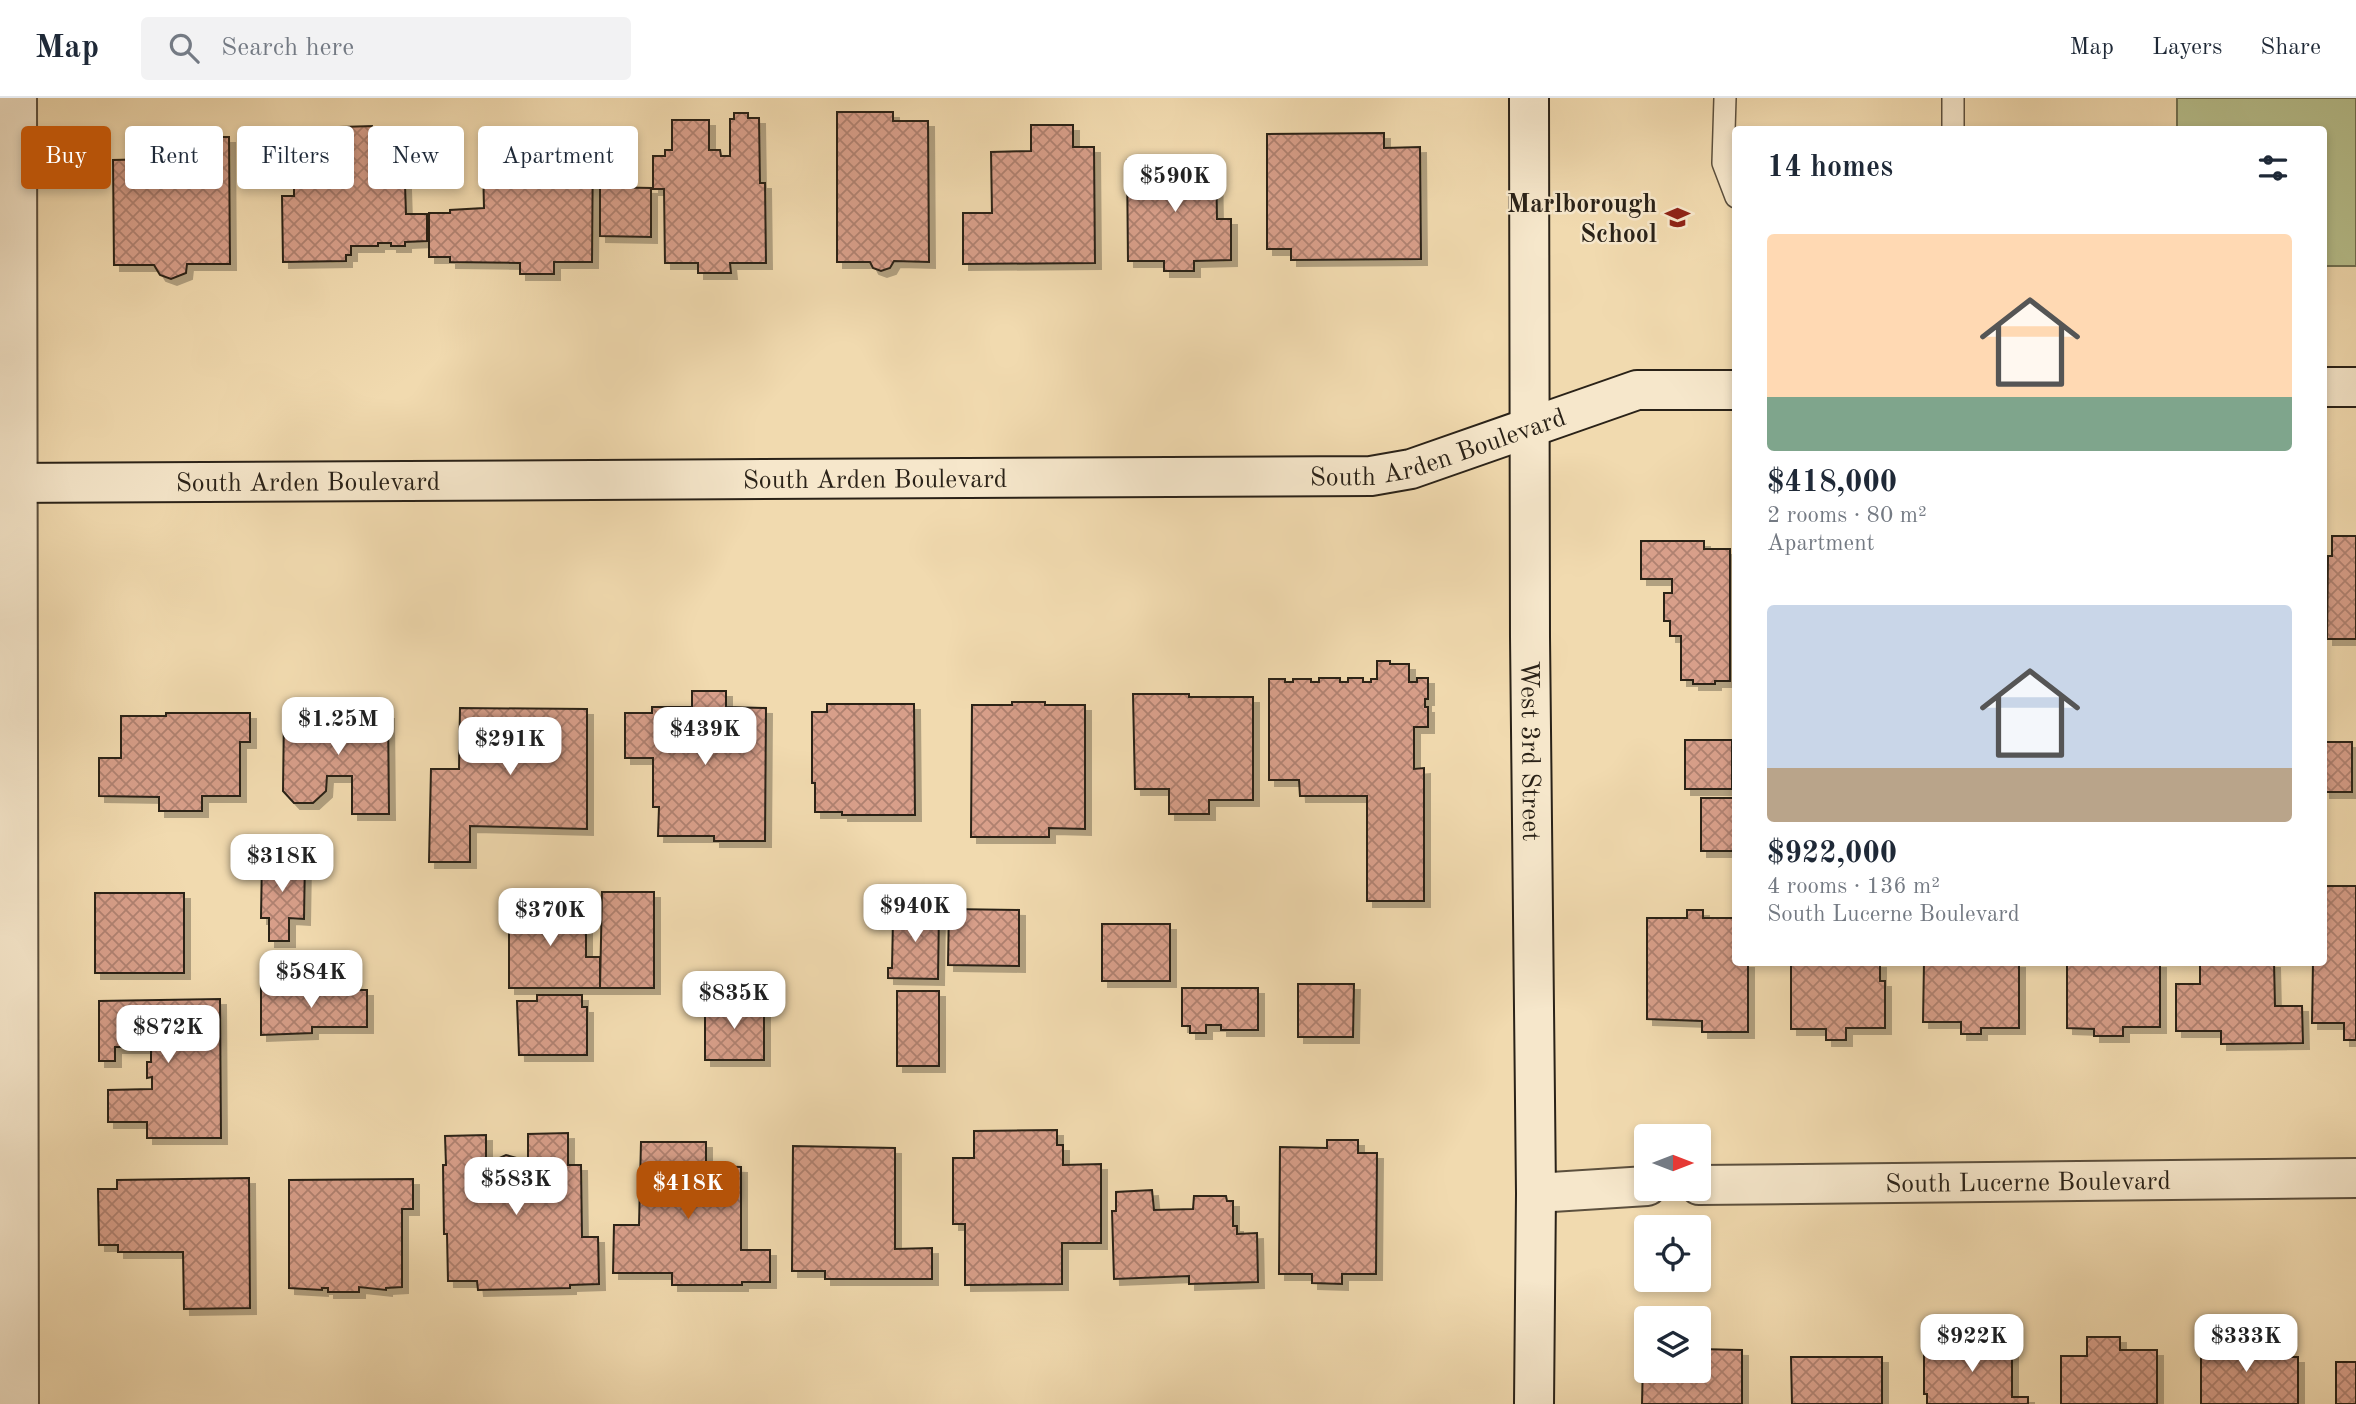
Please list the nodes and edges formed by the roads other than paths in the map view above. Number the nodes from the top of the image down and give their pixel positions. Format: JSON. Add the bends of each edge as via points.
{"nodes":[{"id":1,"x":17,"y":98,"type":"edge"},
{"id":2,"x":1529,"y":98,"type":"edge"},
{"id":3,"x":1725,"y":98,"type":"edge"},
{"id":4,"x":1953,"y":98,"type":"edge"},
{"id":5,"x":1953,"y":126,"type":"edge"},
{"id":6,"x":1732,"y":187,"type":"edge"},
{"id":7,"x":2327,"y":387,"type":"edge"},
{"id":8,"x":2356,"y":387,"type":"edge"},
{"id":9,"x":1732,"y":390,"type":"edge"},
{"id":10,"x":1529,"y":429,"type":"junction"},
{"id":11,"x":8,"y":483,"type":"edge"},
{"id":12,"x":2356,"y":1178,"type":"edge"},
{"id":13,"x":1712,"y":1185,"type":"edge"},
{"id":14,"x":1634,"y":1187,"type":"edge"},
{"id":15,"x":1536,"y":1193,"type":"junction"},
{"id":16,"x":19,"y":1404,"type":"edge"},
{"id":17,"x":1534,"y":1404,"type":"edge"}],
"edges":[{"from":1,"to":11,"type":"street"},
{"from":2,"to":10,"type":"street","name":"West 3rd Street"},
{"from":3,"to":6,"type":"lane","via":[[1723,163]]},
{"from":4,"to":5,"type":"lane"},
{"from":7,"to":8,"type":"street"},
{"from":9,"to":10,"type":"street","name":"South Arden Boulevard","via":[[1637,390]]},
{"from":10,"to":11,"type":"street","name":"South Arden Boulevard","via":[[1411,469],[1371,476]]},
{"from":10,"to":15,"type":"street","name":"West 3rd Street"},
{"from":11,"to":16,"type":"street"},
{"from":12,"to":13,"type":"street","name":"South Lucerne Boulevard"},
{"from":14,"to":15,"type":"street"},
{"from":15,"to":17,"type":"street","name":"West 3rd Street"}]}
